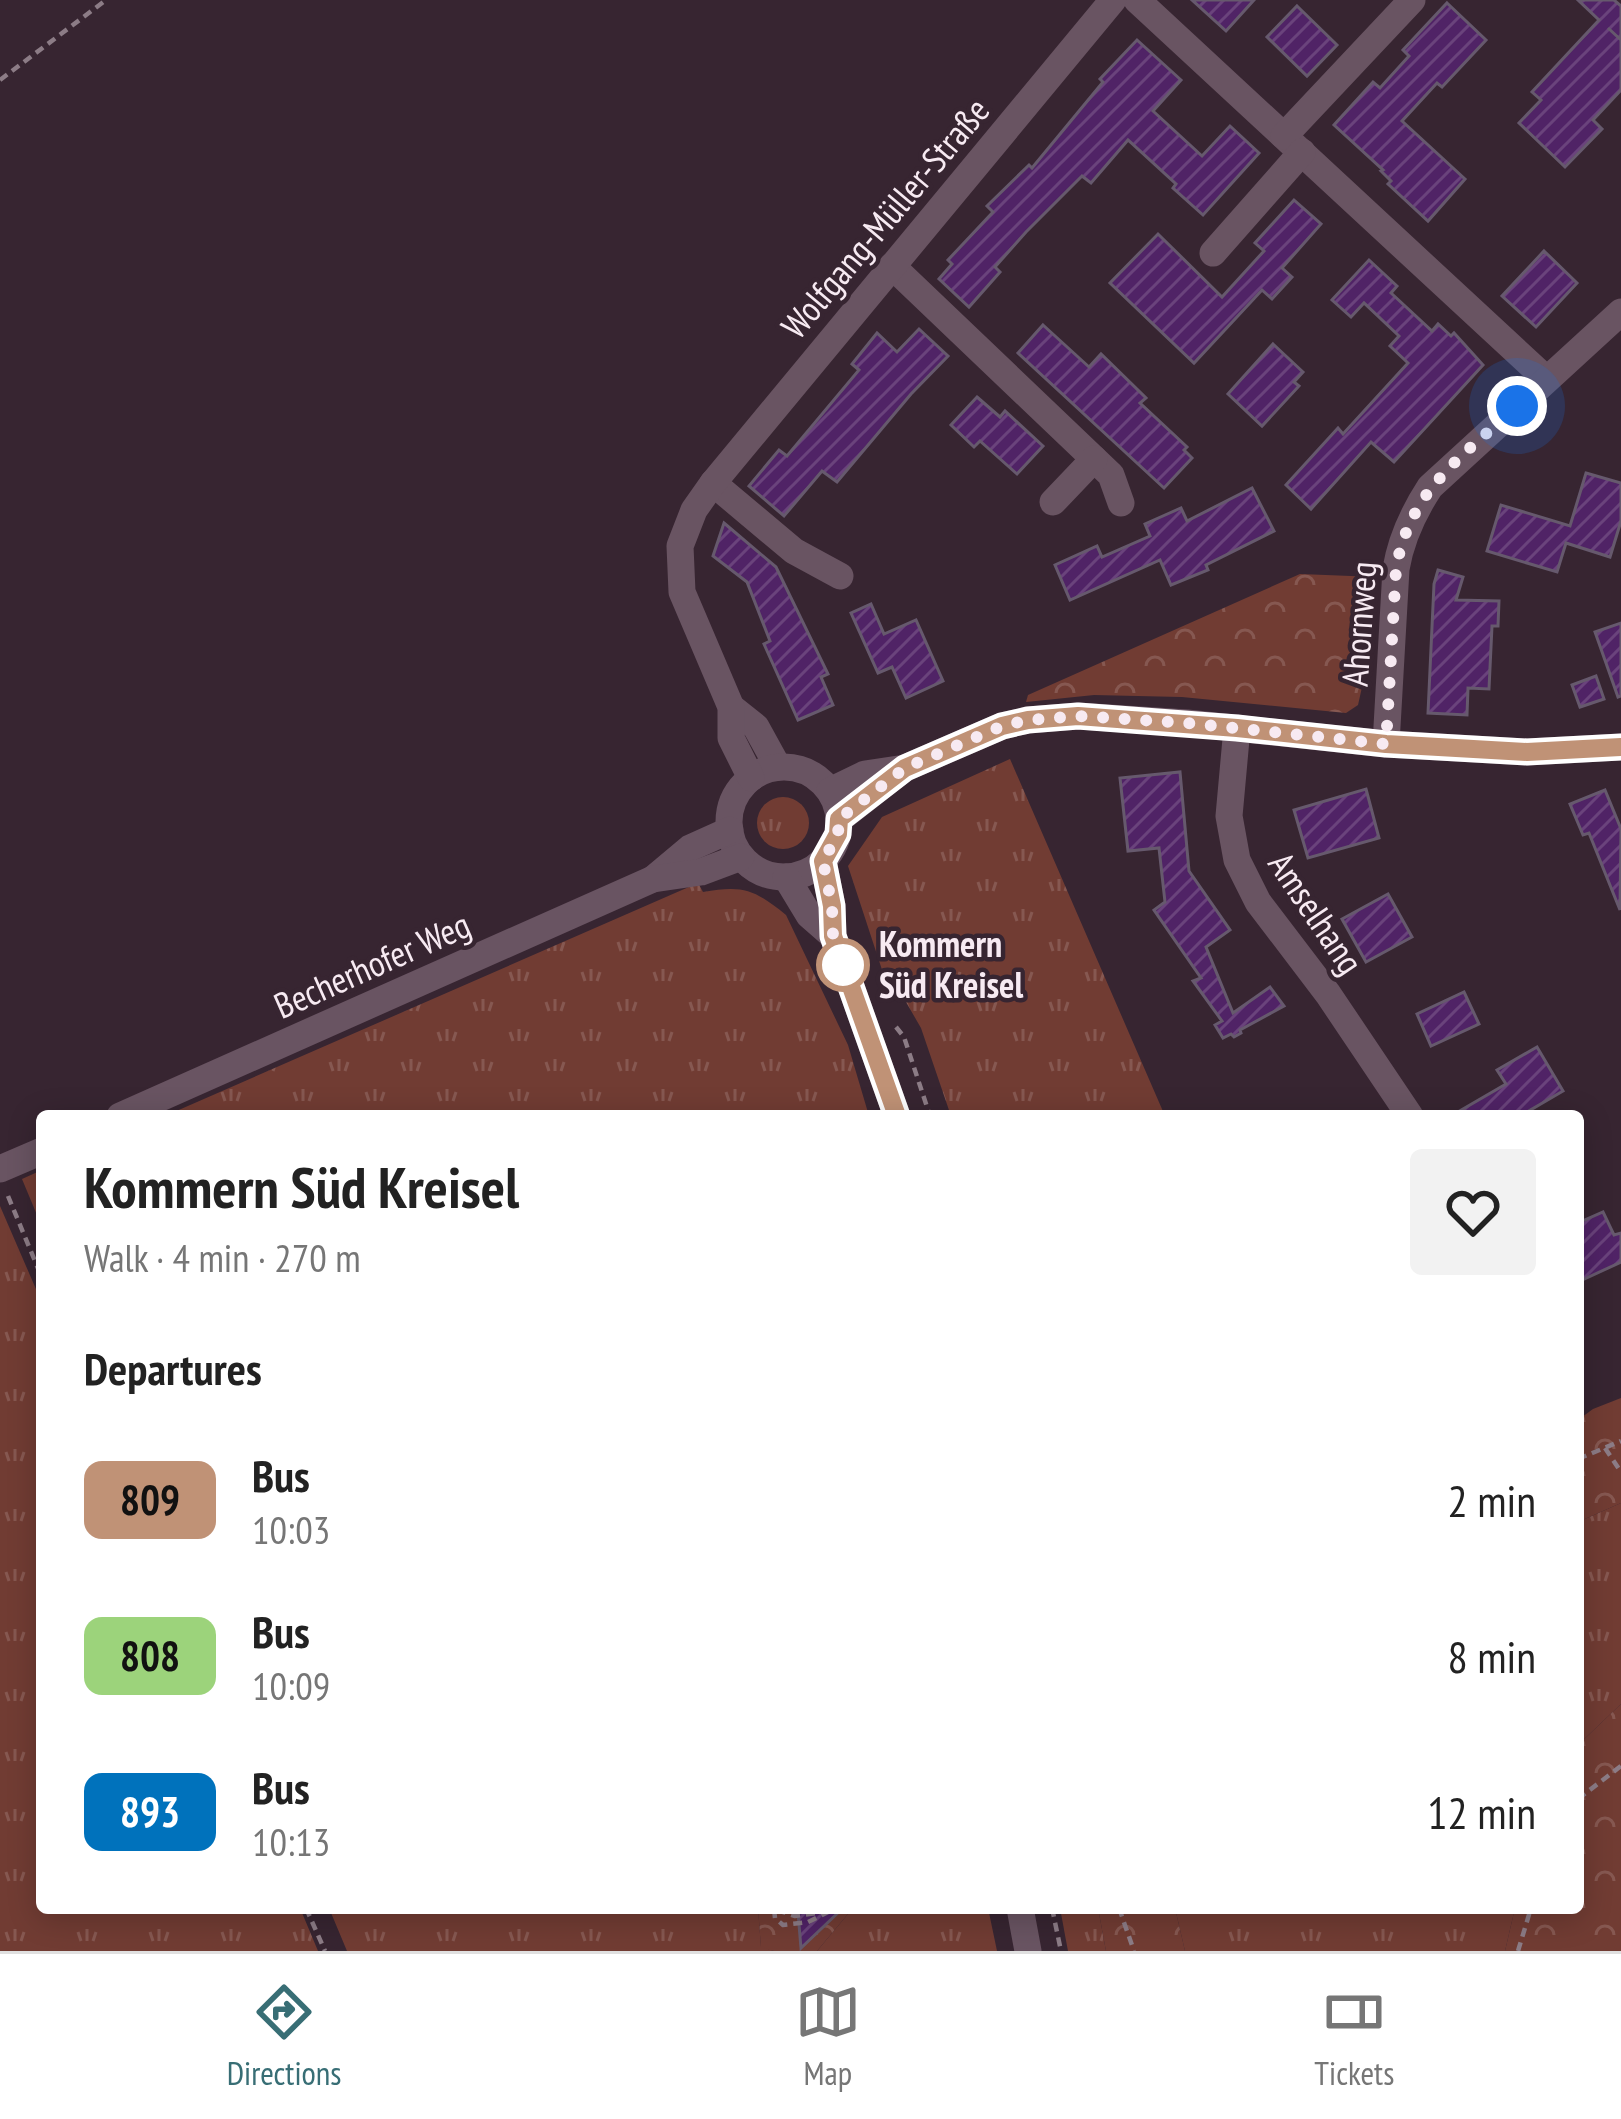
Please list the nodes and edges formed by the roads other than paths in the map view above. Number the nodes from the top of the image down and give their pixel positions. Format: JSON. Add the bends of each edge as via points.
{"nodes":[{"id":1,"x":1113,"y":0,"type":"edge"},
{"id":2,"x":1137,"y":0,"type":"edge"},
{"id":3,"x":1412,"y":0,"type":"edge"},
{"id":4,"x":1293,"y":144,"type":"junction"},
{"id":5,"x":1214,"y":253,"type":"dead end"},
{"id":6,"x":892,"y":266,"type":"junction"},
{"id":7,"x":1621,"y":312,"type":"edge"},
{"id":8,"x":1546,"y":379,"type":"junction"},
{"id":9,"x":1094,"y":459,"type":"junction"},
{"id":10,"x":713,"y":483,"type":"junction"},
{"id":11,"x":1053,"y":502,"type":"dead end"},
{"id":12,"x":1121,"y":503,"type":"dead end"},
{"id":13,"x":840,"y":576,"type":"dead end"},
{"id":14,"x":731,"y":707,"type":"junction"},
{"id":15,"x":1237,"y":728,"type":"junction"},
{"id":16,"x":1386,"y":744,"type":"junction"},
{"id":17,"x":1621,"y":747,"type":"edge"},
{"id":18,"x":778,"y":767,"type":"junction"},
{"id":19,"x":905,"y":768,"type":"junction"},
{"id":20,"x":751,"y":778,"type":"junction"},
{"id":21,"x":830,"y":791,"type":"junction"},
{"id":22,"x":839,"y":819,"type":"junction"},
{"id":23,"x":730,"y":830,"type":"junction"},
{"id":24,"x":741,"y":857,"type":"junction"},
{"id":25,"x":823,"y":861,"type":"junction"},
{"id":26,"x":786,"y":877,"type":"junction"},
{"id":27,"x":653,"y":879,"type":"junction"},
{"id":28,"x":833,"y":936,"type":"junction"},
{"id":29,"x":133,"y":1110,"type":"edge"},
{"id":30,"x":895,"y":1110,"type":"edge"},
{"id":31,"x":1406,"y":1110,"type":"edge"},
{"id":32,"x":36,"y":1153,"type":"edge"},
{"id":33,"x":0,"y":1169,"type":"edge"},
{"id":34,"x":1021,"y":1914,"type":"edge"},
{"id":35,"x":1028,"y":1951,"type":"edge"}],
"edges":[{"from":1,"to":6,"type":"street","name":"Wolfgang-Müller-Straße"},
{"from":2,"to":4,"type":"street"},
{"from":3,"to":4,"type":"street"},
{"from":4,"to":5,"type":"street"},
{"from":4,"to":8,"type":"street"},
{"from":6,"to":9,"type":"street"},
{"from":6,"to":10,"type":"street","name":"Wolfgang-Müller-Straße"},
{"from":7,"to":8,"type":"street","name":"Ahornweg"},
{"from":8,"to":16,"type":"street","name":"Ahornweg","via":[[1414,511],[1396,569]]},
{"from":9,"to":11,"type":"street"},
{"from":9,"to":12,"type":"street","via":[[1111,475]]},
{"from":10,"to":13,"type":"street","via":[[794,551]]},
{"from":10,"to":14,"type":"street","name":"Wolfgang-Müller-Straße","via":[[680,546],[682,592]]},
{"from":14,"to":18,"type":"street","name":"Wolfgang-Müller-Straße","via":[[756,727]]},
{"from":14,"to":20,"type":"street","name":"Wolfgang-Müller-Straße","via":[[731,738]]},
{"from":15,"to":16,"type":"street"},
{"from":15,"to":19,"type":"street","via":[[1028,720]]},
{"from":15,"to":31,"type":"street","name":"Amselhang","via":[[1228,817],[1237,860],[1258,902]]},
{"from":16,"to":17,"type":"street","via":[[1527,752]]},
{"from":18,"to":20,"type":"street"},
{"from":18,"to":21,"type":"street","via":[[807,772]]},
{"from":19,"to":21,"type":"street"},
{"from":19,"to":22,"type":"street"},
{"from":20,"to":23,"type":"street","via":[[733,801]]},
{"from":21,"to":22,"type":"street"},
{"from":22,"to":25,"type":"street"},
{"from":23,"to":24,"type":"street"},
{"from":23,"to":27,"type":"street","name":"Becherhofer Weg","via":[[690,848]]},
{"from":24,"to":26,"type":"street"},
{"from":24,"to":27,"type":"street","name":"Becherhofer Weg"},
{"from":25,"to":26,"type":"street"},
{"from":25,"to":28,"type":"street"},
{"from":26,"to":28,"type":"street"},
{"from":27,"to":29,"type":"street","name":"Becherhofer Weg"},
{"from":28,"to":30,"type":"street"},
{"from":32,"to":33,"type":"street"},
{"from":34,"to":35,"type":"street"}]}
